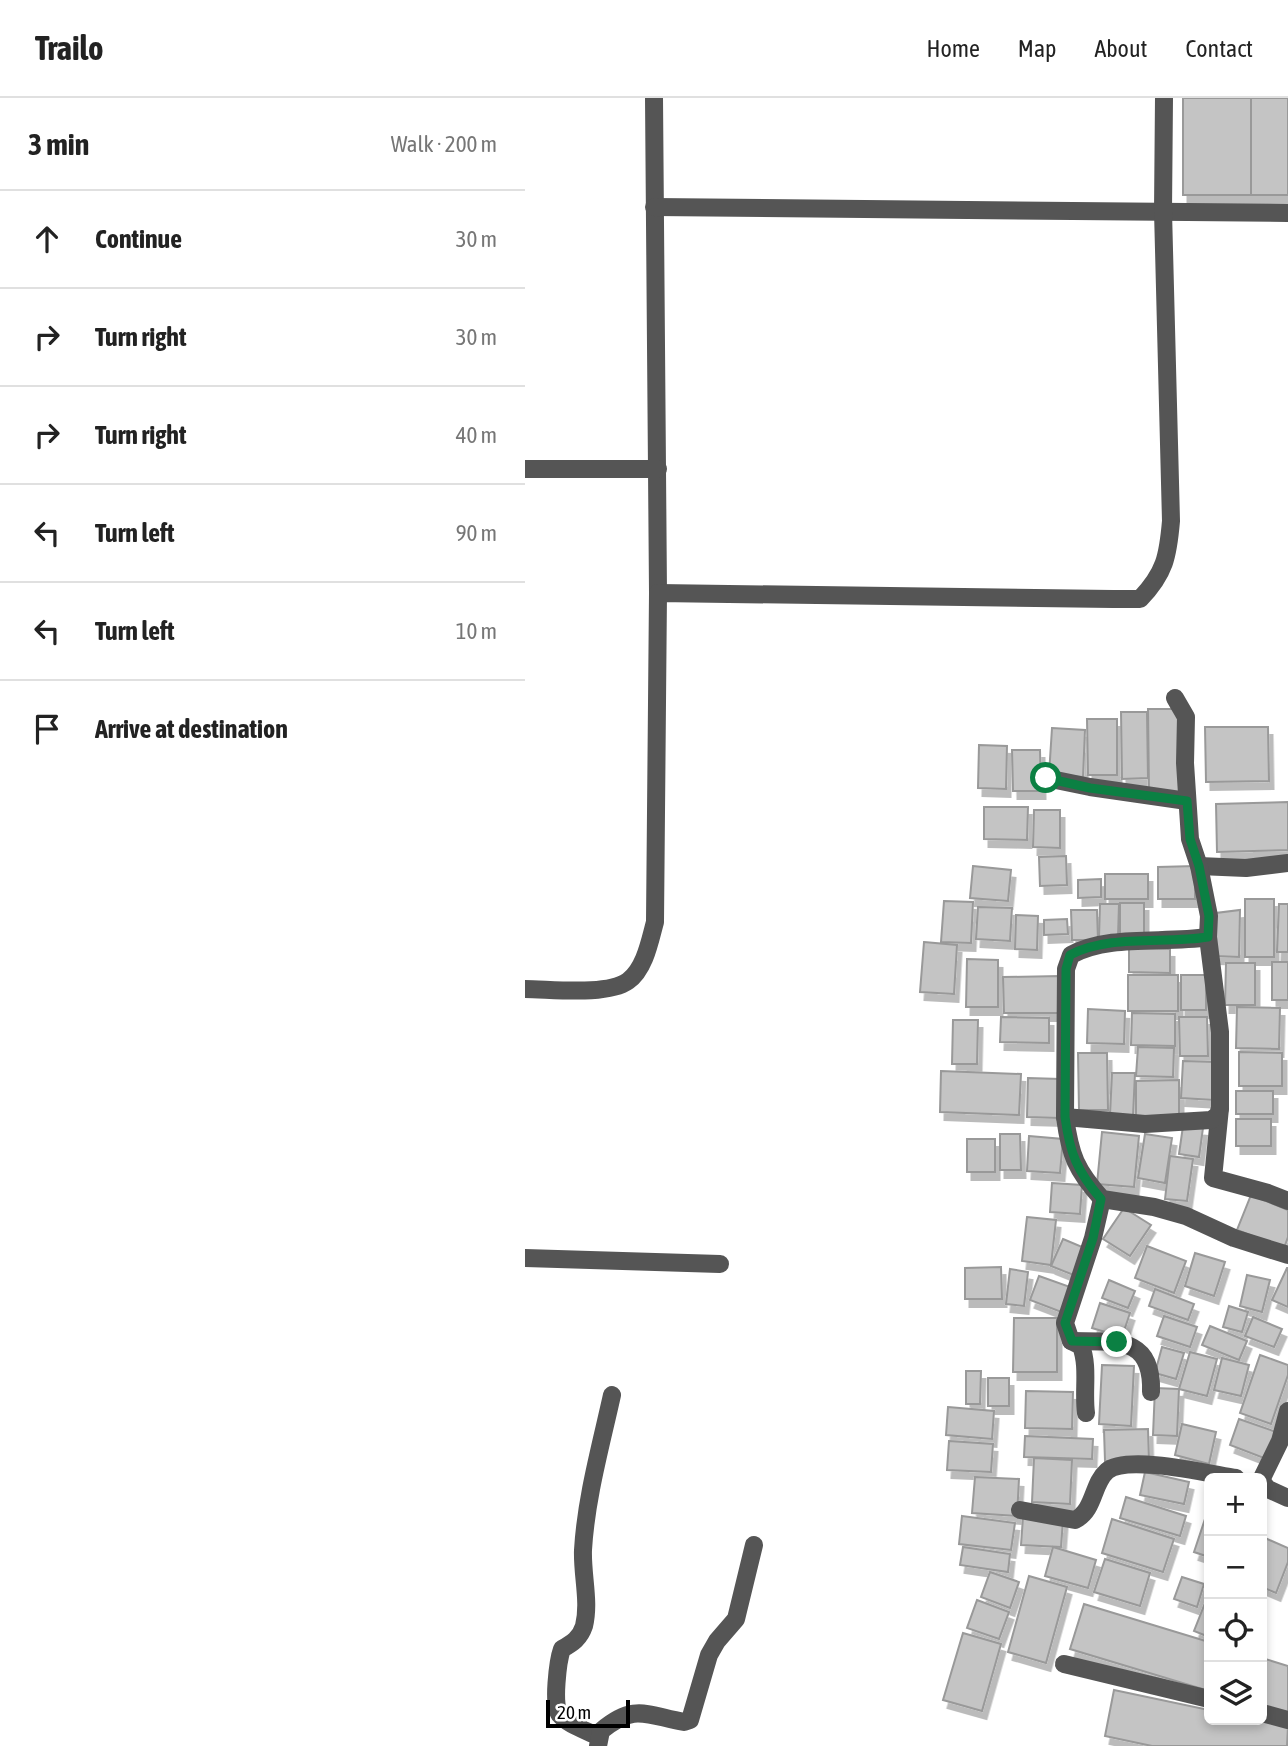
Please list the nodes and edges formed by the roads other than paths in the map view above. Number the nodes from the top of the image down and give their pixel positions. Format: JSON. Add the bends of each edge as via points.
{"nodes":[{"id":1,"x":654,"y":98,"type":"edge"},
{"id":2,"x":1164,"y":98,"type":"edge"},
{"id":3,"x":654,"y":207,"type":"junction"},
{"id":4,"x":1163,"y":211,"type":"junction"},
{"id":5,"x":1288,"y":213,"type":"edge"},
{"id":6,"x":525,"y":469,"type":"edge"},
{"id":7,"x":657,"y":469,"type":"junction"},
{"id":8,"x":659,"y":593,"type":"junction"},
{"id":9,"x":1175,"y":698,"type":"dead end"},
{"id":10,"x":1046,"y":778,"type":"dead end"},
{"id":11,"x":1187,"y":801,"type":"junction"},
{"id":12,"x":1288,"y":863,"type":"edge"},
{"id":13,"x":1199,"y":866,"type":"junction"},
{"id":14,"x":1208,"y":937,"type":"junction"},
{"id":15,"x":525,"y":989,"type":"edge"},
{"id":16,"x":1220,"y":1108,"type":"junction"},
{"id":17,"x":1065,"y":1117,"type":"junction"},
{"id":18,"x":1101,"y":1199,"type":"junction"},
{"id":19,"x":1288,"y":1200,"type":"edge"},
{"id":20,"x":1288,"y":1255,"type":"edge"},
{"id":21,"x":525,"y":1258,"type":"edge"},
{"id":22,"x":720,"y":1264,"type":"dead end"},
{"id":23,"x":1072,"y":1341,"type":"junction"},
{"id":24,"x":1151,"y":1392,"type":"dead end"},
{"id":25,"x":612,"y":1395,"type":"dead end"},
{"id":26,"x":1288,"y":1411,"type":"edge"},
{"id":27,"x":1086,"y":1413,"type":"dead end"},
{"id":28,"x":1206,"y":1473,"type":"edge"},
{"id":29,"x":1265,"y":1473,"type":"edge"},
{"id":30,"x":1267,"y":1488,"type":"edge"},
{"id":31,"x":1288,"y":1498,"type":"edge"},
{"id":32,"x":1020,"y":1510,"type":"dead end"},
{"id":33,"x":754,"y":1545,"type":"dead end"},
{"id":34,"x":1064,"y":1664,"type":"dead end"},
{"id":35,"x":1204,"y":1698,"type":"edge"},
{"id":36,"x":1267,"y":1714,"type":"edge"},
{"id":37,"x":1288,"y":1720,"type":"edge"},
{"id":38,"x":599,"y":1742,"type":"edge"}],
"edges":[{"from":1,"to":3,"type":"street"},
{"from":2,"to":4,"type":"street"},
{"from":3,"to":4,"type":"street"},
{"from":3,"to":7,"type":"street"},
{"from":4,"to":5,"type":"street"},
{"from":4,"to":8,"type":"street","via":[[1171,521],[1168,558],[1156,583],[1140,598]]},
{"from":6,"to":7,"type":"street"},
{"from":7,"to":8,"type":"street"},
{"from":8,"to":15,"type":"street","via":[[655,922],[649,942],[630,980],[613,988]]},
{"from":9,"to":11,"type":"street","via":[[1186,717]]},
{"from":10,"to":11,"type":"street"},
{"from":11,"to":13,"type":"street","via":[[1190,839]]},
{"from":12,"to":13,"type":"street","via":[[1246,868]]},
{"from":13,"to":14,"type":"street","via":[[1209,916]]},
{"from":14,"to":16,"type":"street","via":[[1220,1032]]},
{"from":14,"to":17,"type":"street","via":[[1102,943],[1070,955],[1066,969]]},
{"from":16,"to":17,"type":"street","via":[[1211,1120],[1145,1124]]},
{"from":16,"to":19,"type":"street","via":[[1213,1178]]},
{"from":17,"to":18,"type":"street","via":[[1077,1169]]},
{"from":18,"to":20,"type":"street","via":[[1187,1216],[1234,1238]]},
{"from":18,"to":23,"type":"street","via":[[1065,1323]]},
{"from":21,"to":22,"type":"street"},
{"from":23,"to":24,"type":"street","via":[[1117,1342],[1137,1349],[1148,1362]]},
{"from":23,"to":27,"type":"street","via":[[1081,1346],[1085,1356]]},
{"from":25,"to":38,"type":"street","via":[[583,1548],[583,1629],[577,1640],[562,1649],[558,1670],[560,1717]]},
{"from":26,"to":29,"type":"street"},
{"from":28,"to":32,"type":"street","via":[[1120,1465],[1107,1472],[1084,1516],[1075,1520]]},
{"from":30,"to":31,"type":"street"},
{"from":33,"to":38,"type":"street","via":[[736,1619],[709,1655],[690,1720],[632,1712],[601,1731]]},
{"from":34,"to":35,"type":"street"},
{"from":36,"to":37,"type":"street"}]}
